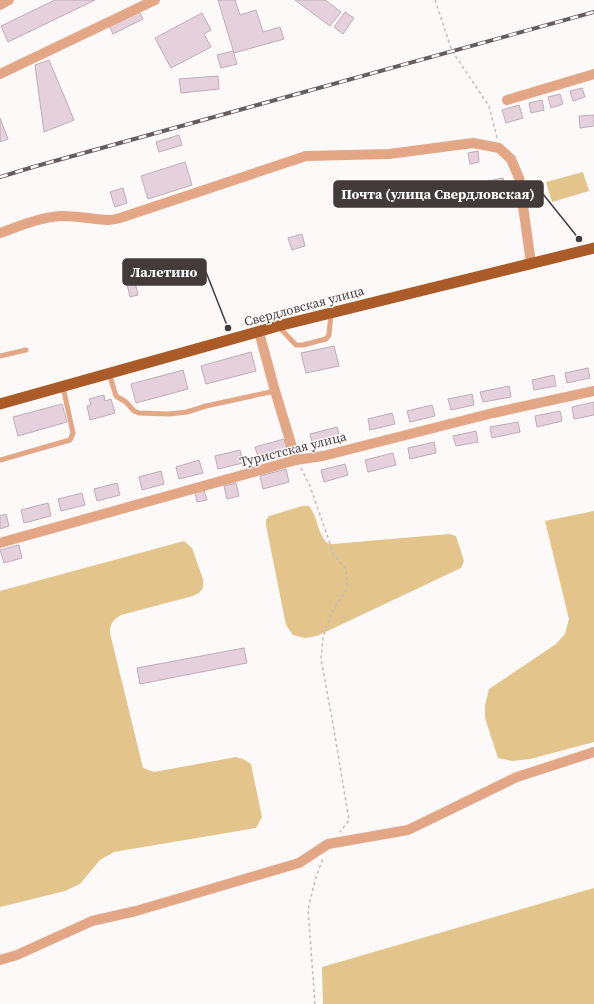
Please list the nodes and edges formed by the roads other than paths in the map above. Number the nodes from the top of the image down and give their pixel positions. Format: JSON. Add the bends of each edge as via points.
{"nodes":[{"id":1,"x":9,"y":0,"type":"edge"},
{"id":2,"x":155,"y":0,"type":"edge"},
{"id":3,"x":0,"y":5,"type":"edge"},
{"id":4,"x":0,"y":74,"type":"edge"},
{"id":5,"x":594,"y":74,"type":"edge"},
{"id":6,"x":507,"y":100,"type":"dead end"},
{"id":7,"x":0,"y":233,"type":"edge"},
{"id":8,"x":594,"y":248,"type":"edge"},
{"id":9,"x":531,"y":263,"type":"junction"},
{"id":10,"x":331,"y":312,"type":"junction"},
{"id":11,"x":278,"y":326,"type":"junction"},
{"id":12,"x":259,"y":332,"type":"junction"},
{"id":13,"x":26,"y":350,"type":"dead end"},
{"id":14,"x":0,"y":356,"type":"edge"},
{"id":15,"x":109,"y":373,"type":"junction"},
{"id":16,"x":62,"y":387,"type":"junction"},
{"id":17,"x":275,"y":391,"type":"junction"},
{"id":18,"x":594,"y":391,"type":"edge"},
{"id":19,"x":0,"y":404,"type":"edge"},
{"id":20,"x":0,"y":460,"type":"edge"},
{"id":21,"x":296,"y":460,"type":"junction"},
{"id":22,"x":0,"y":543,"type":"edge"},
{"id":23,"x":594,"y":752,"type":"edge"},
{"id":24,"x":0,"y":960,"type":"edge"}],
"edges":[{"from":1,"to":3,"type":"street"},
{"from":2,"to":4,"type":"street"},
{"from":5,"to":6,"type":"street"},
{"from":7,"to":9,"type":"street","via":[[49,217],[109,220],[120,218],[306,156],[388,154],[473,143],[499,148],[511,159],[519,178]]},
{"from":8,"to":9,"type":"highway","name":"Свердловская улица"},
{"from":9,"to":10,"type":"highway","name":"Свердловская улица"},
{"from":10,"to":11,"type":"highway","name":"Свердловская улица"},
{"from":10,"to":11,"type":"lane","via":[[329,335],[326,339],[303,345],[296,344]]},
{"from":11,"to":12,"type":"highway","name":"Свердловская улица"},
{"from":12,"to":15,"type":"highway","name":"Свердловская улица"},
{"from":12,"to":17,"type":"street"},
{"from":13,"to":14,"type":"lane"},
{"from":15,"to":16,"type":"highway","name":"Свердловская улица"},
{"from":15,"to":17,"type":"lane","via":[[116,396],[126,402],[134,412],[139,413],[187,412]]},
{"from":16,"to":19,"type":"highway","name":"Свердловская улица"},
{"from":16,"to":20,"type":"lane","via":[[73,433],[70,440]]},
{"from":17,"to":21,"type":"street"},
{"from":18,"to":21,"type":"street","name":"Туристская улица","via":[[493,412],[323,456]]},
{"from":21,"to":22,"type":"street","name":"Туристская улица"},
{"from":23,"to":24,"type":"street","via":[[517,777],[408,830],[328,844],[299,863],[136,911],[92,921],[17,956]]}]}
